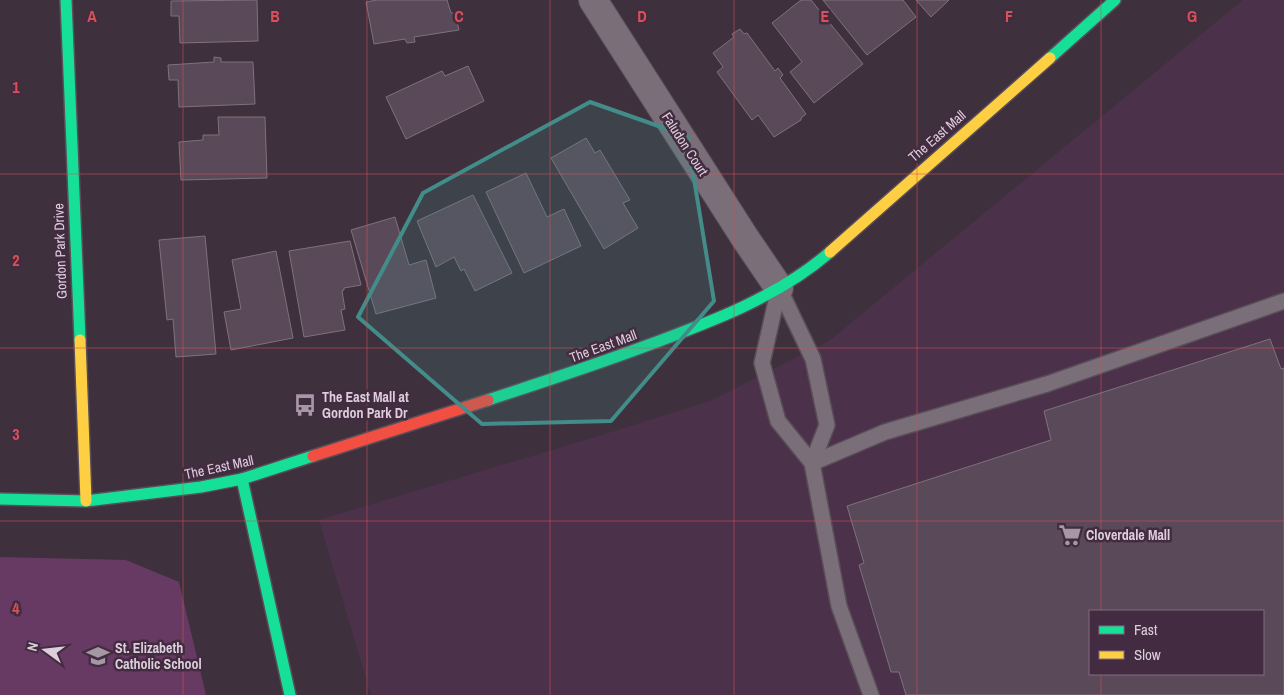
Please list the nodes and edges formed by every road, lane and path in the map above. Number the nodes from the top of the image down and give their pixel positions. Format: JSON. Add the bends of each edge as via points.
{"nodes":[{"id":1,"x":66,"y":0,"type":"edge"},
{"id":2,"x":593,"y":0,"type":"edge"},
{"id":3,"x":1115,"y":0,"type":"edge"},
{"id":4,"x":778,"y":288,"type":"junction"},
{"id":5,"x":1284,"y":300,"type":"edge"},
{"id":6,"x":812,"y":463,"type":"junction"},
{"id":7,"x":242,"y":479,"type":"junction"},
{"id":8,"x":0,"y":499,"type":"edge"},
{"id":9,"x":86,"y":502,"type":"junction"},
{"id":10,"x":290,"y":695,"type":"edge"},
{"id":11,"x":871,"y":695,"type":"edge"}],
"edges":[{"from":1,"to":9,"type":"main road","name":"Gordon Park Drive"},
{"from":2,"to":4,"type":"street","name":"Faludon Court"},
{"from":3,"to":4,"type":"main road","name":"The East Mall","via":[[817,263]]},
{"from":4,"to":6,"type":"lane","via":[[813,358],[827,425]]},
{"from":4,"to":6,"type":"lane","via":[[762,363],[778,421]]},
{"from":4,"to":7,"type":"main road","name":"The East Mall","via":[[681,333],[563,376]]},
{"from":5,"to":6,"type":"lane","via":[[1047,384],[884,432]]},
{"from":6,"to":11,"type":"lane","via":[[839,606]]},
{"from":7,"to":9,"type":"main road","name":"The East Mall"},
{"from":7,"to":10,"type":"main road"},
{"from":8,"to":9,"type":"main road","name":"The East Mall"}]}
